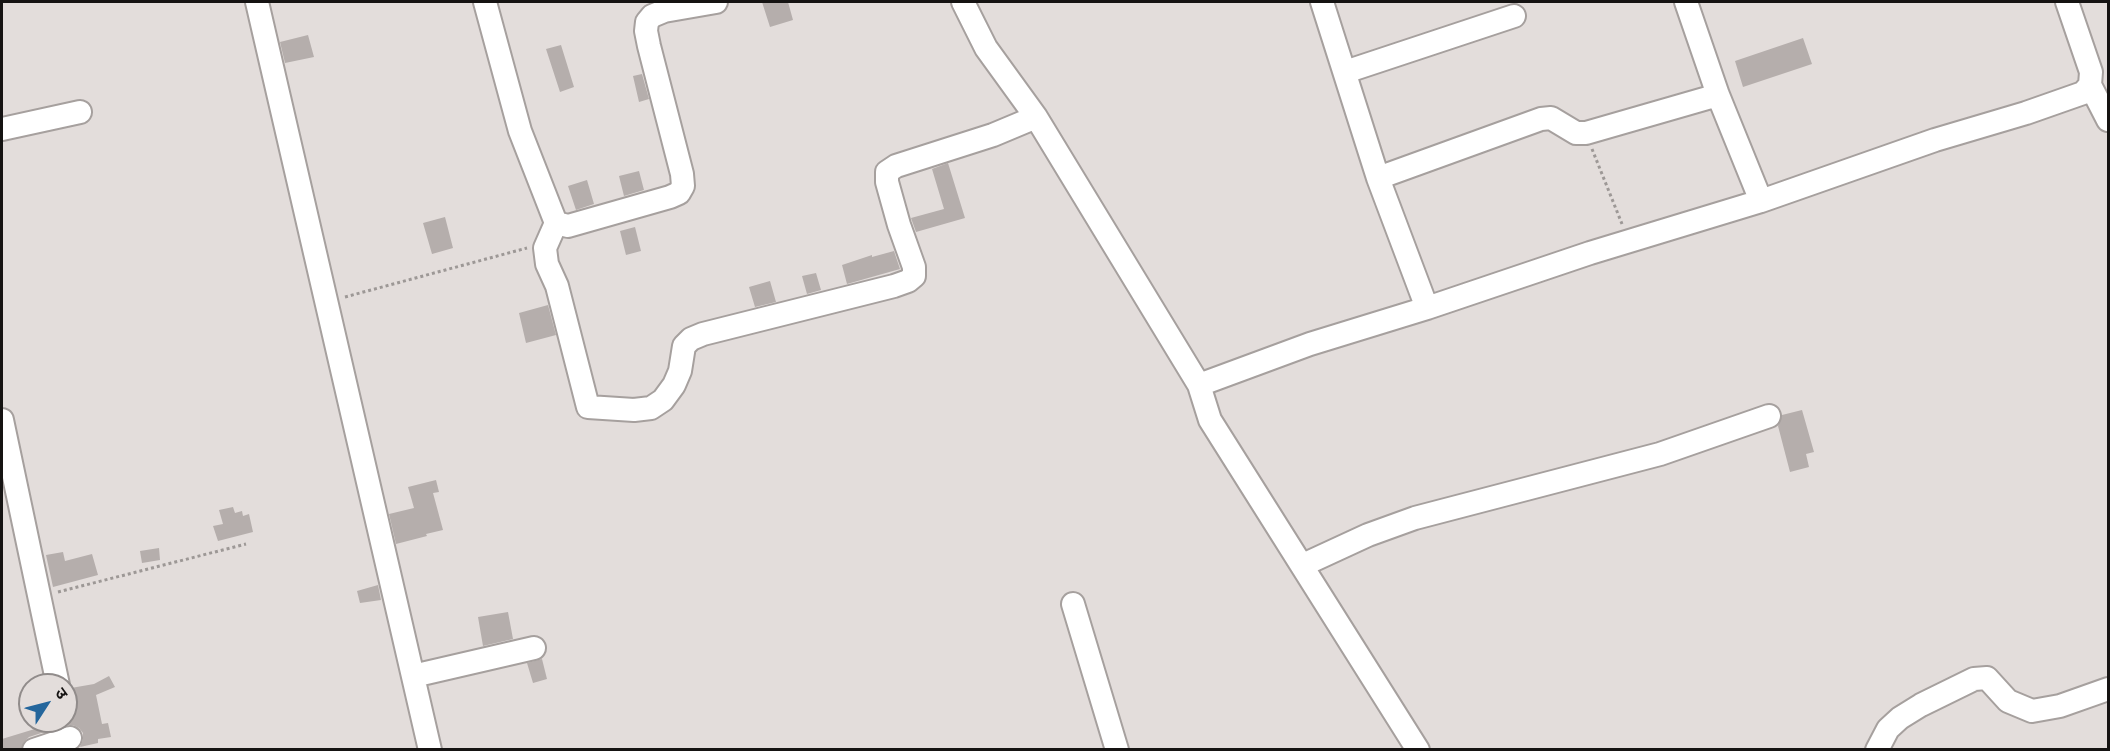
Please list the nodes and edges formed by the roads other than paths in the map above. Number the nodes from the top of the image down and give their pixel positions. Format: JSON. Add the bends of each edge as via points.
{"nodes":[{"id":1,"x":257,"y":2,"type":"edge"},
{"id":2,"x":485,"y":2,"type":"edge"},
{"id":3,"x":712,"y":2,"type":"edge"},
{"id":4,"x":963,"y":2,"type":"edge"},
{"id":5,"x":1322,"y":2,"type":"edge"},
{"id":6,"x":1686,"y":2,"type":"edge"},
{"id":7,"x":2067,"y":2,"type":"edge"},
{"id":8,"x":1514,"y":16,"type":"dead end"},
{"id":9,"x":1345,"y":72,"type":"junction"},
{"id":10,"x":2098,"y":90,"type":"edge"},
{"id":11,"x":1718,"y":95,"type":"junction"},
{"id":12,"x":80,"y":112,"type":"dead end"},
{"id":13,"x":1035,"y":117,"type":"junction"},
{"id":14,"x":2109,"y":120,"type":"edge"},
{"id":15,"x":2,"y":129,"type":"edge"},
{"id":16,"x":1378,"y":178,"type":"junction"},
{"id":17,"x":1761,"y":201,"type":"junction"},
{"id":18,"x":552,"y":232,"type":"junction"},
{"id":19,"x":1427,"y":309,"type":"junction"},
{"id":20,"x":1199,"y":385,"type":"junction"},
{"id":21,"x":1769,"y":416,"type":"dead end"},
{"id":22,"x":2,"y":420,"type":"edge"},
{"id":23,"x":1303,"y":565,"type":"junction"},
{"id":24,"x":1073,"y":604,"type":"dead end"},
{"id":25,"x":534,"y":648,"type":"dead end"},
{"id":26,"x":55,"y":673,"type":"edge"},
{"id":27,"x":413,"y":676,"type":"junction"},
{"id":28,"x":2109,"y":689,"type":"edge"},
{"id":29,"x":70,"y":736,"type":"edge"},
{"id":30,"x":34,"y":750,"type":"edge"},
{"id":31,"x":430,"y":750,"type":"edge"},
{"id":32,"x":1117,"y":750,"type":"edge"},
{"id":33,"x":1418,"y":750,"type":"edge"},
{"id":34,"x":1877,"y":750,"type":"edge"}],
"edges":[{"from":1,"to":27,"type":"street"},
{"from":2,"to":18,"type":"street"},
{"from":3,"to":18,"type":"street","via":[[664,11],[647,22],[649,46],[682,174],[678,193]]},
{"from":4,"to":13,"type":"street","via":[[986,48]]},
{"from":5,"to":9,"type":"street"},
{"from":6,"to":11,"type":"street"},
{"from":7,"to":10,"type":"street"},
{"from":8,"to":9,"type":"street"},
{"from":9,"to":16,"type":"street"},
{"from":10,"to":14,"type":"street"},
{"from":10,"to":17,"type":"street","via":[[1935,140]]},
{"from":11,"to":16,"type":"street","via":[[1586,133],[1576,133],[1551,118],[1541,119]]},
{"from":11,"to":17,"type":"street"},
{"from":12,"to":15,"type":"street"},
{"from":13,"to":18,"type":"street","via":[[887,172],[914,276],[894,286],[691,339],[684,346],[674,385],[651,408],[588,407],[557,286],[547,264],[545,248]]},
{"from":13,"to":20,"type":"street"},
{"from":16,"to":19,"type":"street"},
{"from":17,"to":19,"type":"street"},
{"from":19,"to":20,"type":"street","via":[[1310,344]]},
{"from":20,"to":23,"type":"street","via":[[1210,420]]},
{"from":21,"to":23,"type":"street","via":[[1660,454],[1406,521]]},
{"from":22,"to":26,"type":"street"},
{"from":23,"to":33,"type":"street"},
{"from":24,"to":32,"type":"street"},
{"from":25,"to":27,"type":"street"},
{"from":27,"to":31,"type":"street"},
{"from":28,"to":34,"type":"street","via":[[2032,711],[2008,701],[1987,678],[1980,678],[1900,718],[1888,729]]},
{"from":29,"to":30,"type":"street"}]}
